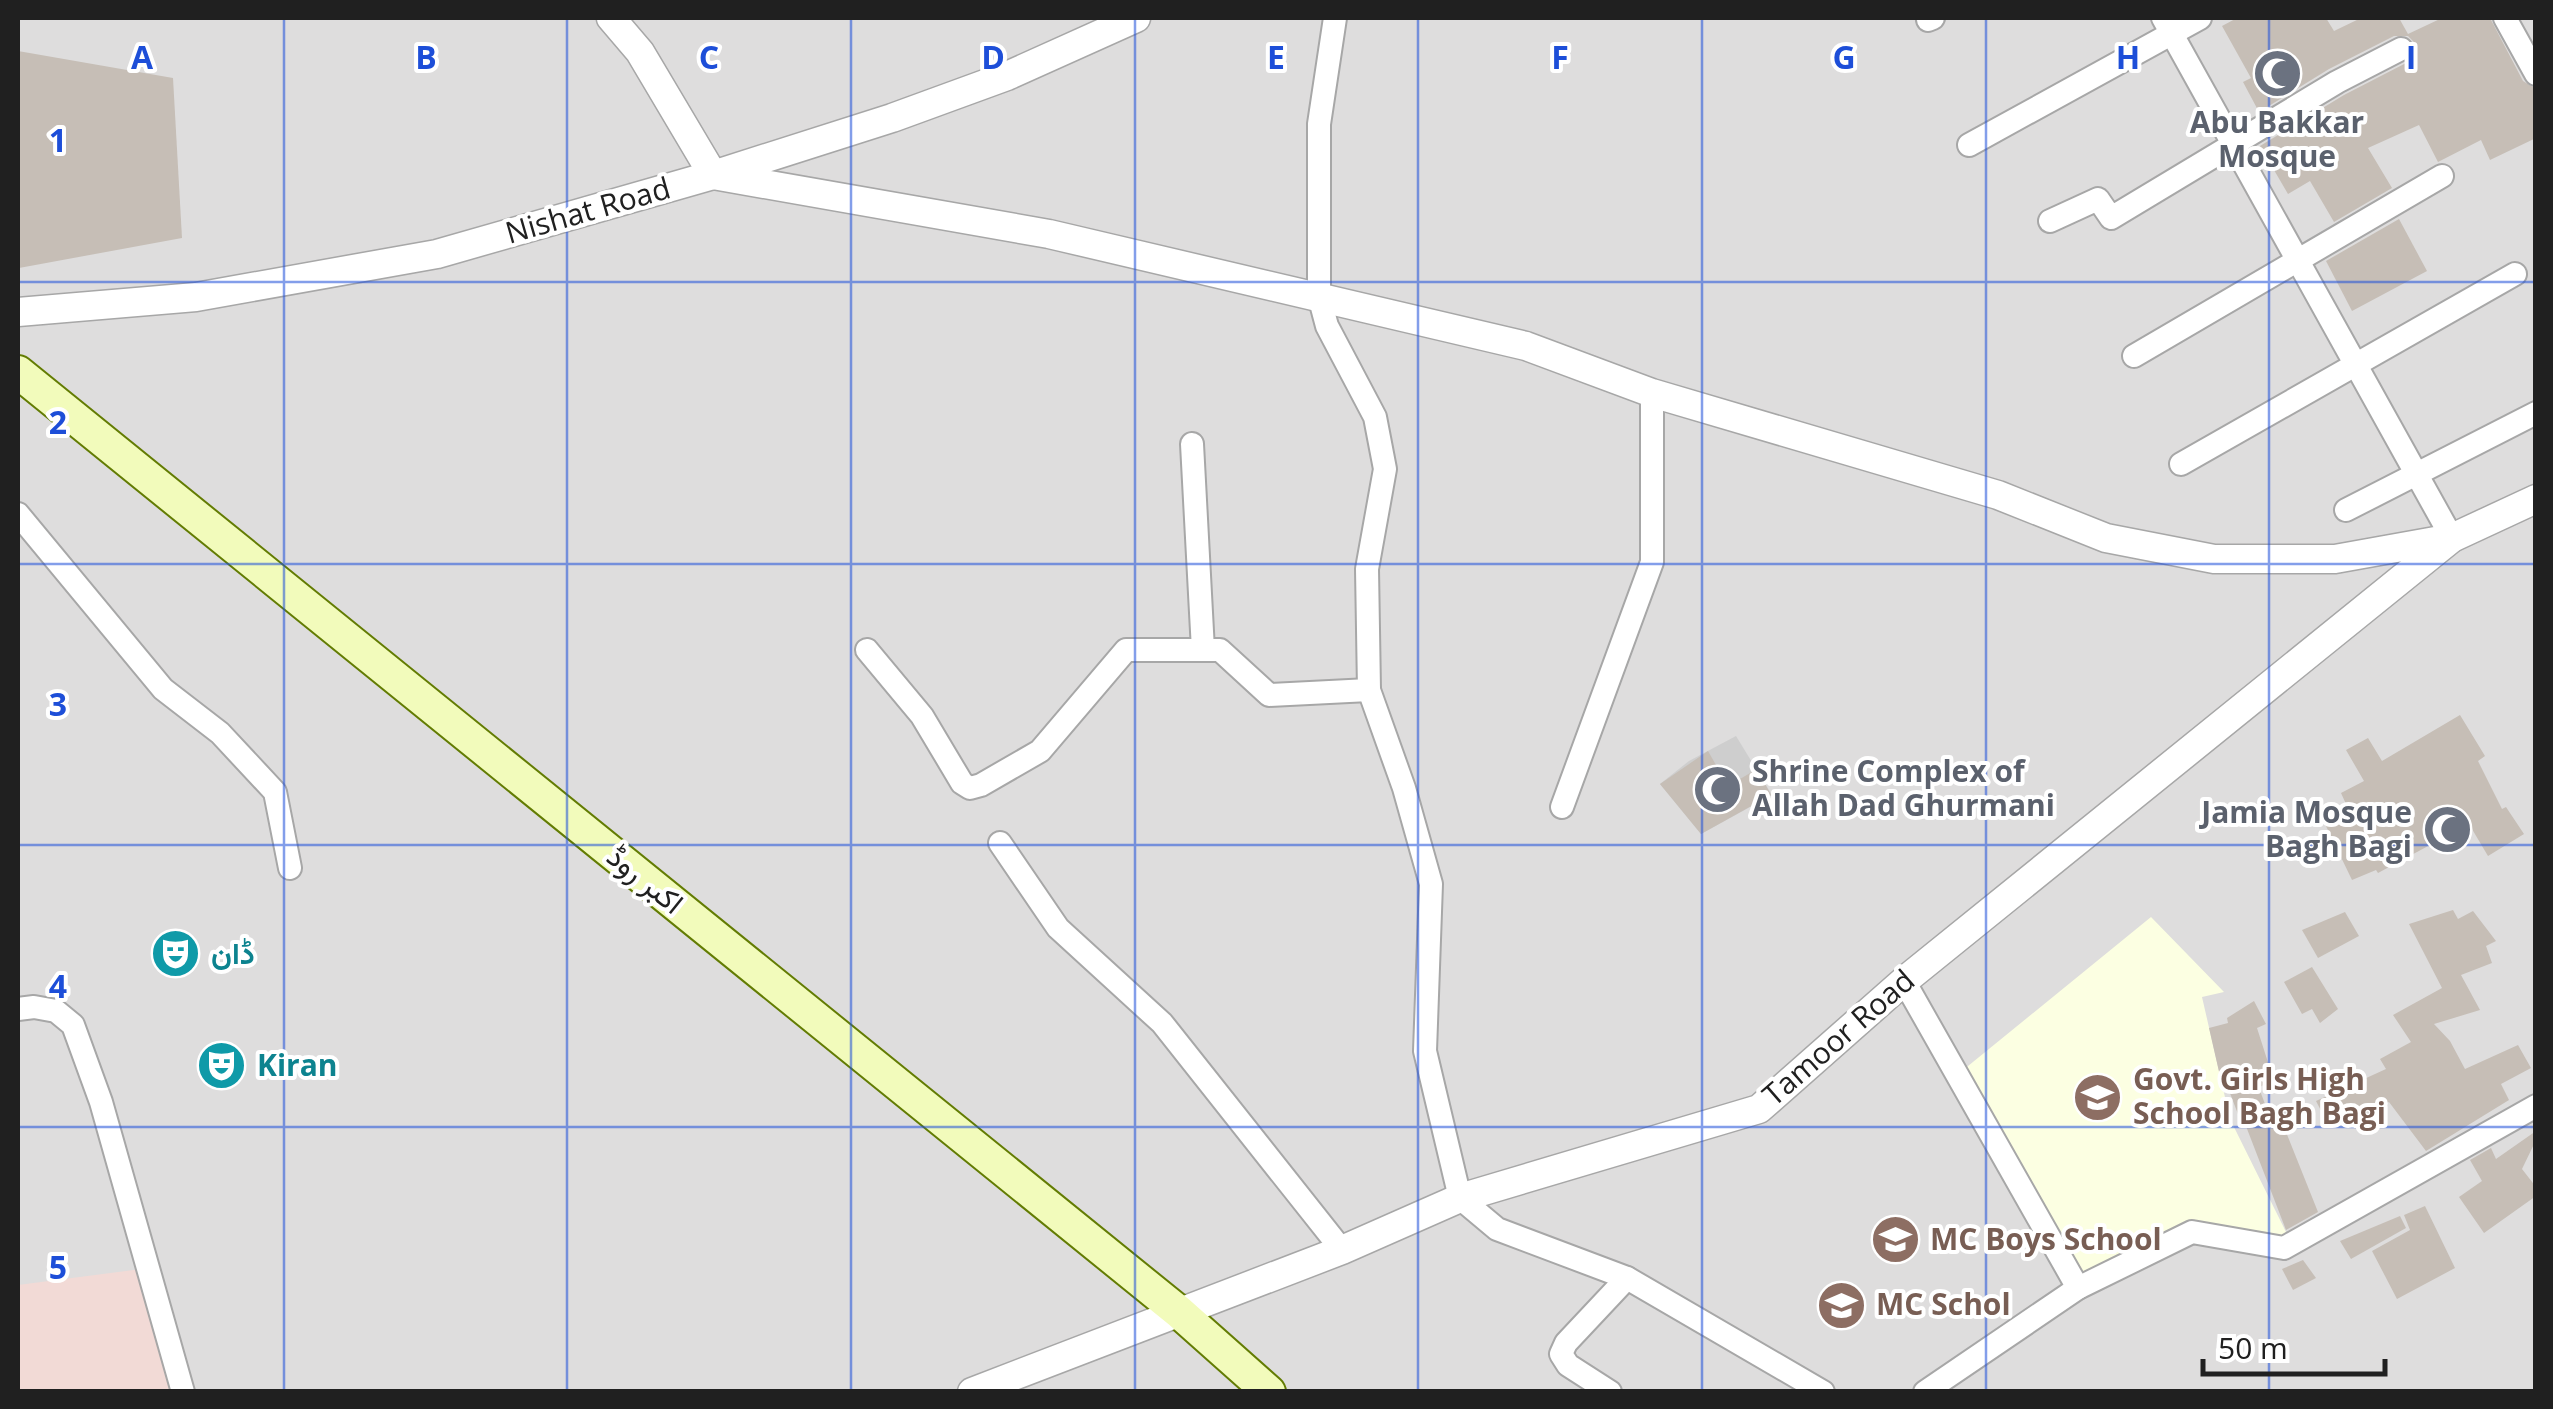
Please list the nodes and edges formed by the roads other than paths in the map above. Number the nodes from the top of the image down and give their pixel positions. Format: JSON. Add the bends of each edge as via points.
{"nodes":[{"id":1,"x":611,"y":18,"type":"edge"},
{"id":2,"x":1136,"y":18,"type":"edge"},
{"id":3,"x":1335,"y":18,"type":"edge"},
{"id":4,"x":2200,"y":18,"type":"edge"},
{"id":5,"x":2505,"y":18,"type":"edge"},
{"id":6,"x":2168,"y":26,"type":"edge"},
{"id":7,"x":2401,"y":49,"type":"dead end"},
{"id":8,"x":2536,"y":74,"type":"edge"},
{"id":9,"x":1970,"y":145,"type":"dead end"},
{"id":10,"x":2234,"y":146,"type":"junction"},
{"id":11,"x":714,"y":174,"type":"junction"},
{"id":12,"x":2442,"y":176,"type":"dead end"},
{"id":13,"x":2050,"y":221,"type":"dead end"},
{"id":14,"x":2299,"y":262,"type":"junction"},
{"id":15,"x":2516,"y":274,"type":"dead end"},
{"id":16,"x":1319,"y":296,"type":"junction"},
{"id":17,"x":18,"y":312,"type":"edge"},
{"id":18,"x":2134,"y":356,"type":"dead end"},
{"id":19,"x":2356,"y":366,"type":"junction"},
{"id":20,"x":18,"y":372,"type":"edge"},
{"id":21,"x":1652,"y":393,"type":"junction"},
{"id":22,"x":2536,"y":413,"type":"edge"},
{"id":23,"x":1192,"y":444,"type":"dead end"},
{"id":24,"x":2180,"y":464,"type":"dead end"},
{"id":25,"x":2416,"y":474,"type":"junction"},
{"id":26,"x":2536,"y":499,"type":"edge"},
{"id":27,"x":2346,"y":510,"type":"dead end"},
{"id":28,"x":18,"y":514,"type":"edge"},
{"id":29,"x":2452,"y":538,"type":"junction"},
{"id":30,"x":868,"y":650,"type":"dead end"},
{"id":31,"x":1203,"y":650,"type":"junction"},
{"id":32,"x":1370,"y":690,"type":"junction"},
{"id":33,"x":1562,"y":807,"type":"dead end"},
{"id":34,"x":1000,"y":843,"type":"dead end"},
{"id":35,"x":290,"y":868,"type":"dead end"},
{"id":36,"x":1904,"y":980,"type":"junction"},
{"id":37,"x":18,"y":1008,"type":"edge"},
{"id":38,"x":2536,"y":1106,"type":"edge"},
{"id":39,"x":1460,"y":1198,"type":"junction"},
{"id":40,"x":1342,"y":1250,"type":"junction"},
{"id":41,"x":1626,"y":1278,"type":"junction"},
{"id":42,"x":2078,"y":1288,"type":"junction"},
{"id":43,"x":1179,"y":1312,"type":"junction"},
{"id":44,"x":183,"y":1392,"type":"edge"},
{"id":45,"x":972,"y":1392,"type":"edge"},
{"id":46,"x":1270,"y":1392,"type":"edge"},
{"id":47,"x":1610,"y":1392,"type":"edge"},
{"id":48,"x":1823,"y":1392,"type":"edge"},
{"id":49,"x":1926,"y":1392,"type":"edge"}],
"edges":[{"from":1,"to":11,"type":"street","via":[[640,52]]},
{"from":2,"to":11,"type":"street","name":"Nishat Road","via":[[990,82]]},
{"from":3,"to":16,"type":"street","via":[[1319,124]]},
{"from":4,"to":6,"type":"street"},
{"from":5,"to":8,"type":"street"},
{"from":6,"to":9,"type":"street"},
{"from":6,"to":10,"type":"street"},
{"from":7,"to":10,"type":"street"},
{"from":10,"to":13,"type":"street","via":[[2111,218],[2098,199]]},
{"from":10,"to":14,"type":"street"},
{"from":11,"to":16,"type":"street","via":[[1048,234]]},
{"from":11,"to":17,"type":"street","name":"Nishat Road","via":[[437,254],[196,298]]},
{"from":12,"to":14,"type":"street"},
{"from":14,"to":18,"type":"street"},
{"from":14,"to":19,"type":"street"},
{"from":15,"to":19,"type":"street"},
{"from":16,"to":21,"type":"street","via":[[1526,346]]},
{"from":16,"to":32,"type":"street","via":[[1327,326],[1375,417],[1385,469],[1367,570]]},
{"from":19,"to":24,"type":"street"},
{"from":19,"to":25,"type":"street"},
{"from":20,"to":43,"type":"main road","name":"اکبر روڈ"},
{"from":21,"to":29,"type":"street","via":[[1998,495],[2106,538],[2214,559],[2335,559]]},
{"from":21,"to":33,"type":"street","via":[[1652,562]]},
{"from":22,"to":25,"type":"street"},
{"from":23,"to":31,"type":"street"},
{"from":25,"to":27,"type":"street"},
{"from":25,"to":29,"type":"street"},
{"from":26,"to":29,"type":"street","name":"Tamoor Road"},
{"from":28,"to":35,"type":"street","via":[[164,689],[220,733],[274,792]]},
{"from":29,"to":36,"type":"street","name":"Tamoor Road"},
{"from":30,"to":31,"type":"street","via":[[970,788],[1040,752],[1126,650]]},
{"from":31,"to":32,"type":"street","via":[[1220,650],[1270,695]]},
{"from":32,"to":39,"type":"street","via":[[1431,884],[1424,1051]]},
{"from":34,"to":40,"type":"street","via":[[1058,928],[1162,1023]]},
{"from":36,"to":39,"type":"street","name":"Tamoor Road","via":[[1759,1109]]},
{"from":36,"to":42,"type":"street"},
{"from":37,"to":44,"type":"street","via":[[56,1011],[73,1025]]},
{"from":38,"to":42,"type":"street","via":[[2284,1248],[2192,1232]]},
{"from":39,"to":40,"type":"street","name":"Tamoor Road"},
{"from":39,"to":41,"type":"street","via":[[1497,1229]]},
{"from":40,"to":43,"type":"street","name":"Tamoor Road"},
{"from":41,"to":47,"type":"street","via":[[1561,1354]]},
{"from":41,"to":48,"type":"street"},
{"from":42,"to":49,"type":"street"},
{"from":43,"to":45,"type":"street","name":"Tamoor Road"},
{"from":43,"to":46,"type":"main road","name":"اکبر روڈ"}]}
